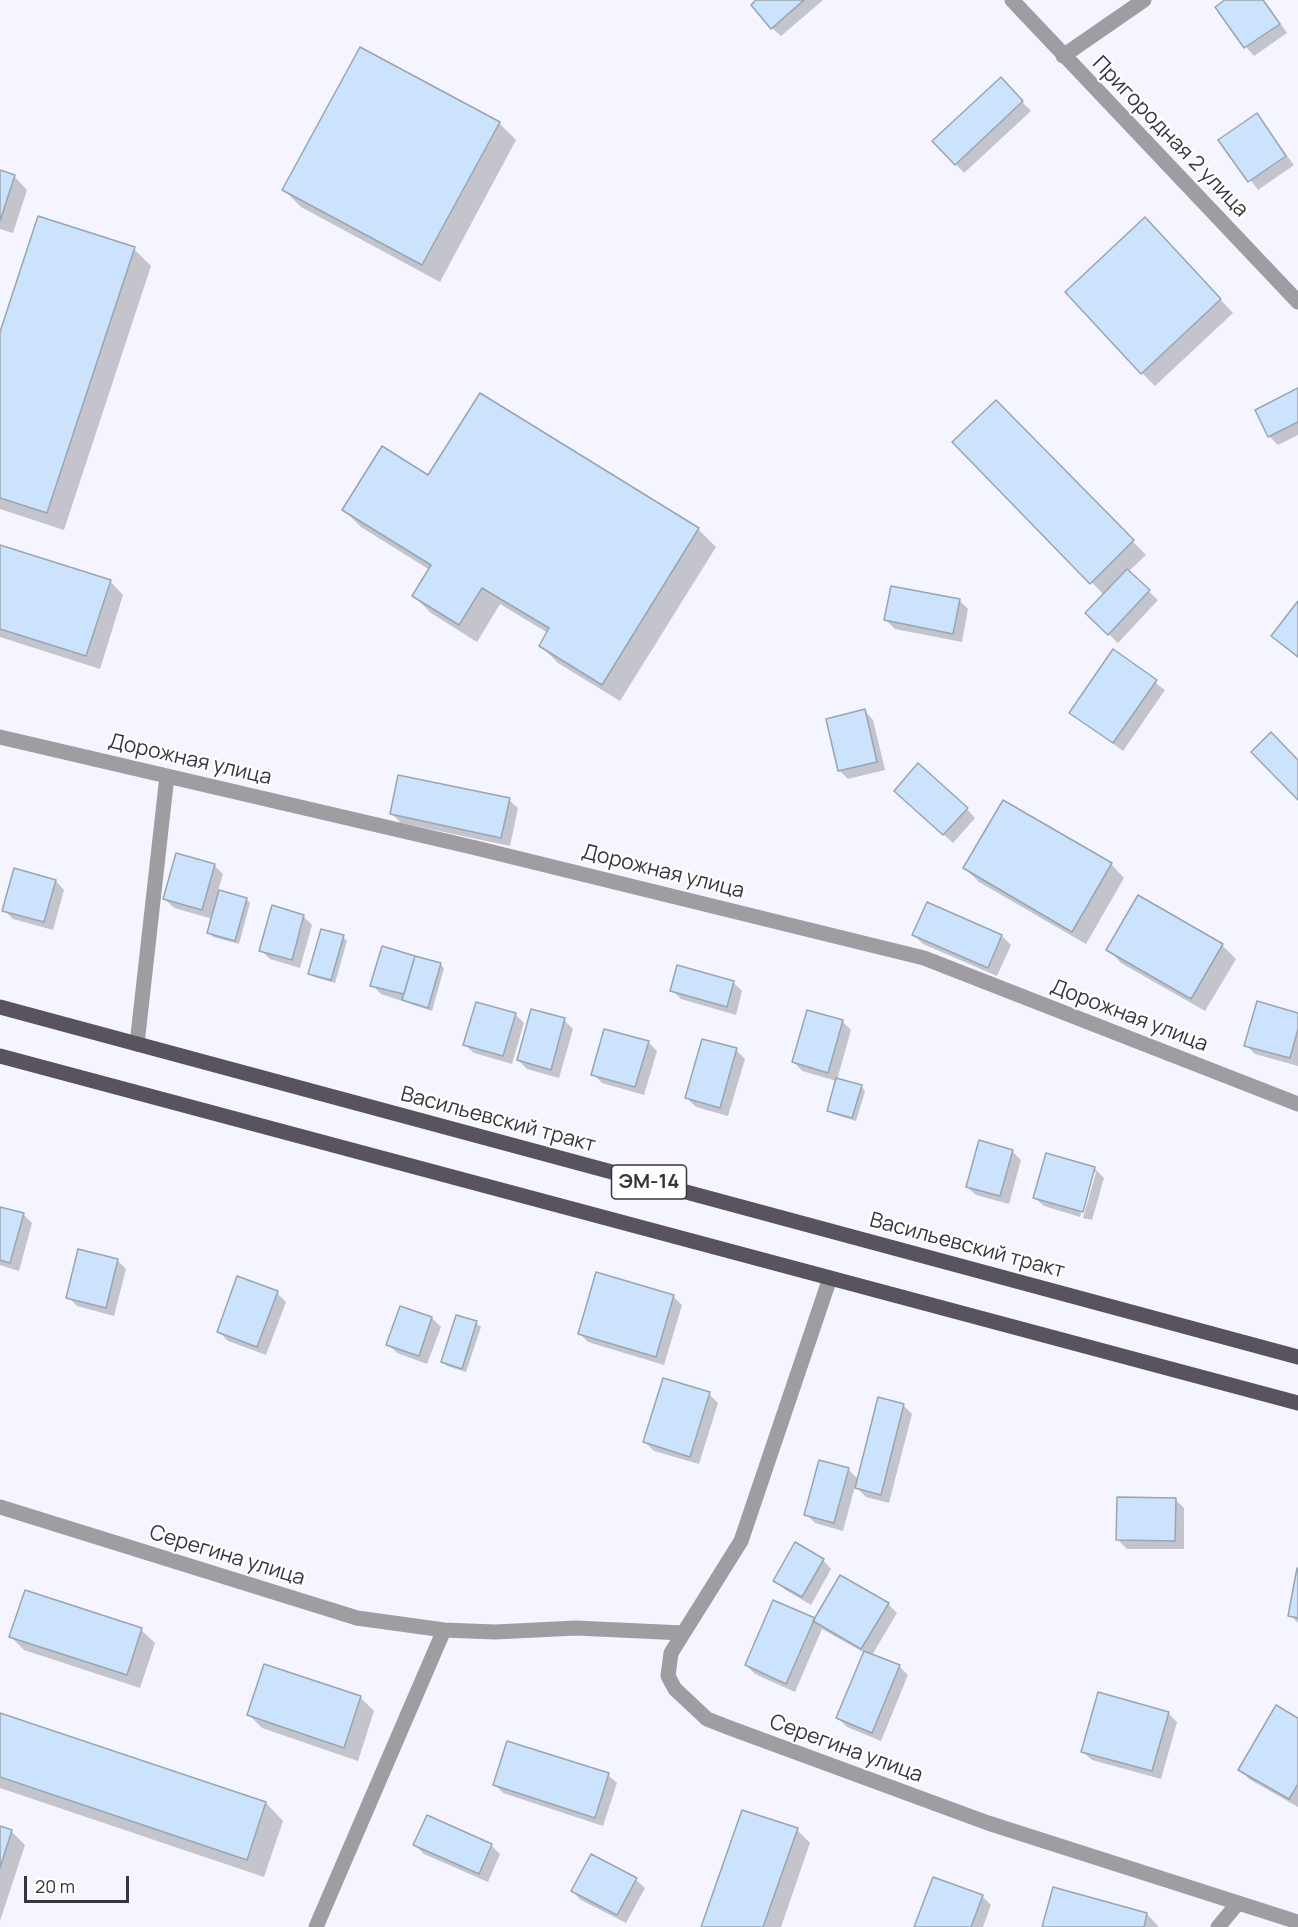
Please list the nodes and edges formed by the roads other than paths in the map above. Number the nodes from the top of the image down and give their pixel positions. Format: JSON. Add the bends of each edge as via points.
{"nodes":[{"id":1,"x":1012,"y":0,"type":"edge"},
{"id":2,"x":1143,"y":0,"type":"edge"},
{"id":3,"x":1063,"y":56,"type":"junction"},
{"id":4,"x":1298,"y":302,"type":"edge"},
{"id":5,"x":0,"y":737,"type":"edge"},
{"id":6,"x":167,"y":776,"type":"junction"},
{"id":7,"x":0,"y":1007,"type":"edge"},
{"id":8,"x":137,"y":1044,"type":"junction"},
{"id":9,"x":0,"y":1056,"type":"edge"},
{"id":10,"x":1298,"y":1104,"type":"edge"},
{"id":11,"x":830,"y":1278,"type":"junction"},
{"id":12,"x":1298,"y":1358,"type":"edge"},
{"id":13,"x":1298,"y":1403,"type":"edge"},
{"id":14,"x":0,"y":1507,"type":"edge"},
{"id":15,"x":444,"y":1630,"type":"junction"},
{"id":16,"x":683,"y":1633,"type":"junction"},
{"id":17,"x":1238,"y":1903,"type":"junction"},
{"id":18,"x":1298,"y":1922,"type":"edge"},
{"id":19,"x":316,"y":1927,"type":"edge"},
{"id":20,"x":1218,"y":1927,"type":"edge"}],
"edges":[{"from":1,"to":3,"type":"street","name":"Пригородная 2 улица"},
{"from":2,"to":3,"type":"street"},
{"from":3,"to":4,"type":"street","name":"Пригородная 2 улица"},
{"from":5,"to":6,"type":"street","name":"Дорожная улица"},
{"from":6,"to":8,"type":"street"},
{"from":6,"to":10,"type":"street","name":"Дорожная улица","via":[[924,958]]},
{"from":7,"to":8,"type":"main road","name":"Васильевский тракт","number":"ЭМ-14"},
{"from":8,"to":12,"type":"main road","name":"Васильевский тракт","number":"ЭМ-14"},
{"from":9,"to":11,"type":"main road","number":"ЭМ-14"},
{"from":11,"to":13,"type":"main road","number":"ЭМ-14"},
{"from":11,"to":16,"type":"street","via":[[741,1542]]},
{"from":14,"to":15,"type":"street","name":"Серегина улица","via":[[357,1618]]},
{"from":15,"to":16,"type":"street","name":"Серегина улица","via":[[576,1628]]},
{"from":15,"to":19,"type":"street"},
{"from":16,"to":17,"type":"street","name":"Серегина улица","via":[[671,1653],[668,1676],[675,1689],[707,1719],[988,1823]]},
{"from":17,"to":18,"type":"street","name":"Серегина улица"},
{"from":17,"to":20,"type":"street"}]}
